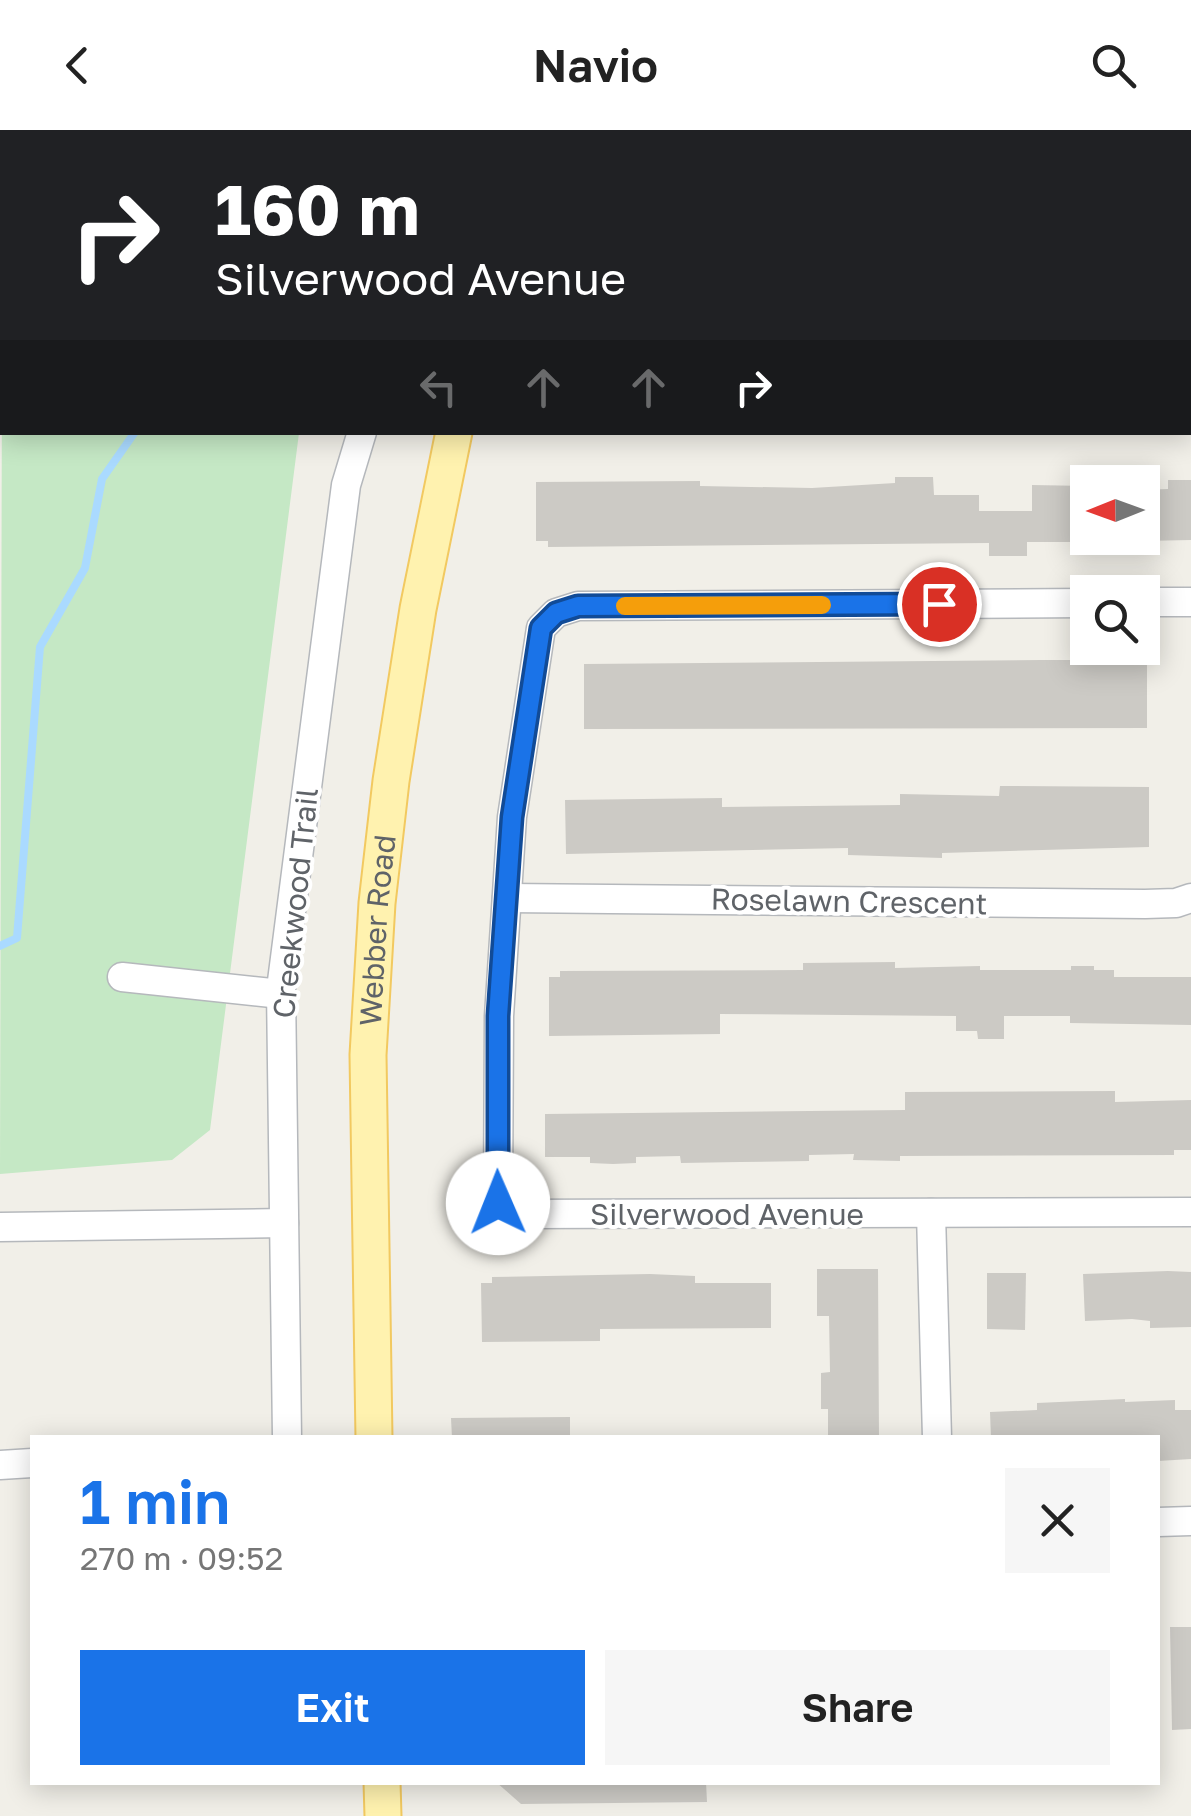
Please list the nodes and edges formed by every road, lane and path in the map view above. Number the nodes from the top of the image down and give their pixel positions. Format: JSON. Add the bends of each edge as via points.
{"nodes":[{"id":1,"x":361,"y":435,"type":"edge"},
{"id":2,"x":453,"y":435,"type":"edge"},
{"id":3,"x":1160,"y":602,"type":"edge"},
{"id":4,"x":1191,"y":602,"type":"edge"},
{"id":5,"x":1070,"y":603,"type":"edge"},
{"id":6,"x":507,"y":898,"type":"junction"},
{"id":7,"x":1191,"y":898,"type":"edge"},
{"id":8,"x":122,"y":977,"type":"dead end"},
{"id":9,"x":281,"y":994,"type":"junction"},
{"id":10,"x":1191,"y":1212,"type":"edge"},
{"id":11,"x":932,"y":1213,"type":"junction"},
{"id":12,"x":284,"y":1222,"type":"junction"},
{"id":13,"x":0,"y":1227,"type":"edge"},
{"id":14,"x":286,"y":1435,"type":"edge"},
{"id":15,"x":374,"y":1435,"type":"edge"},
{"id":16,"x":937,"y":1435,"type":"edge"},
{"id":17,"x":30,"y":1463,"type":"edge"},
{"id":18,"x":0,"y":1466,"type":"edge"},
{"id":19,"x":1160,"y":1522,"type":"edge"},
{"id":20,"x":1191,"y":1522,"type":"edge"},
{"id":21,"x":382,"y":1785,"type":"edge"},
{"id":22,"x":383,"y":1816,"type":"edge"}],
"edges":[{"from":1,"to":9,"type":"street","name":"Creekwood Trail","via":[[346,485]]},
{"from":2,"to":15,"type":"main road","name":"Webber Road","via":[[418,610],[376,903],[368,1055]]},
{"from":3,"to":4,"type":"street"},
{"from":5,"to":6,"type":"street","name":"Silverwood Avenue","via":[[578,606],[556,613],[541,628],[536,654]]},
{"from":6,"to":7,"type":"street","name":"Roselawn Crescent","via":[[1125,904]]},
{"from":6,"to":11,"type":"street","name":"Silverwood Avenue","via":[[496,1188],[504,1208],[517,1214]]},
{"from":8,"to":9,"type":"street"},
{"from":9,"to":12,"type":"street","name":"Creekwood Trail"},
{"from":10,"to":11,"type":"street","name":"Silverwood Avenue"},
{"from":11,"to":16,"type":"street"},
{"from":12,"to":13,"type":"street"},
{"from":12,"to":14,"type":"street","name":"Creekwood Trail"},
{"from":17,"to":18,"type":"street"},
{"from":19,"to":20,"type":"street"},
{"from":21,"to":22,"type":"main road"}]}
